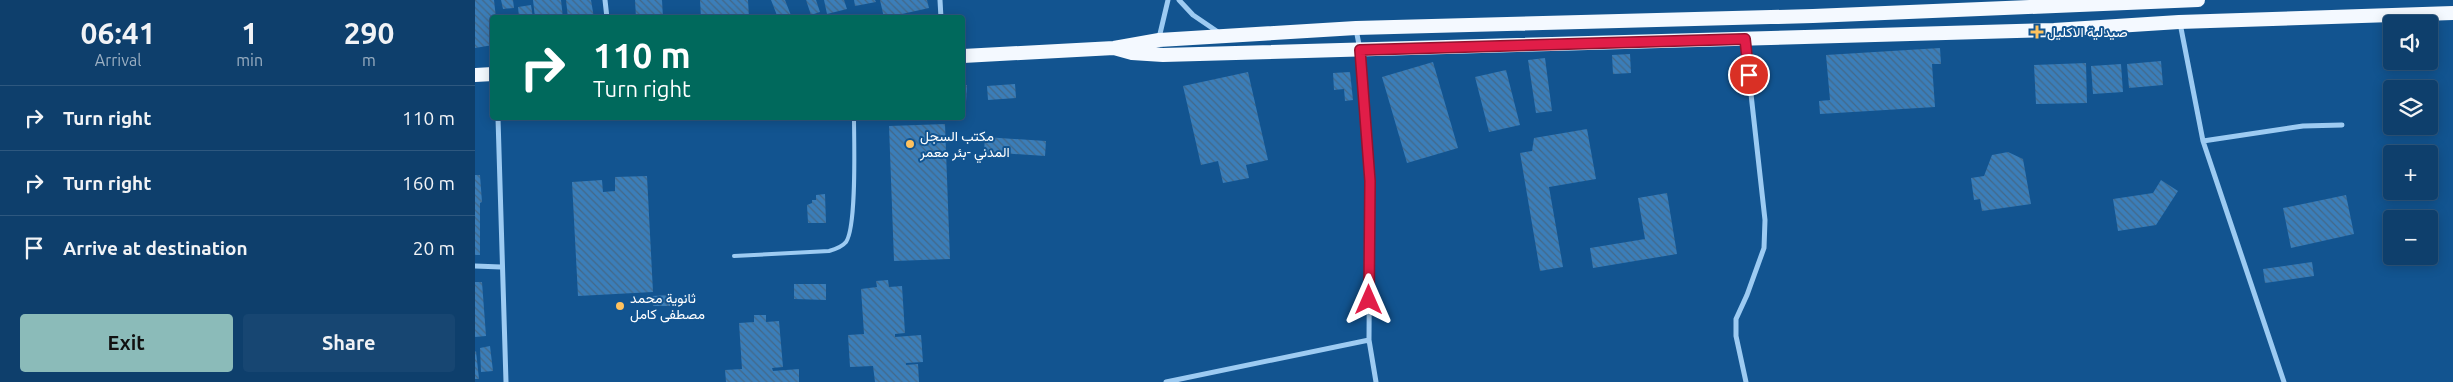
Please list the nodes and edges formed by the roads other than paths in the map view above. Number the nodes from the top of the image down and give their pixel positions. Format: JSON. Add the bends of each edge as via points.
{"nodes":[{"id":1,"x":605,"y":0,"type":"edge"},
{"id":2,"x":940,"y":0,"type":"edge"},
{"id":3,"x":1168,"y":0,"type":"edge"},
{"id":4,"x":1179,"y":0,"type":"edge"},
{"id":5,"x":2198,"y":0,"type":"edge"},
{"id":6,"x":2453,"y":12,"type":"edge"},
{"id":7,"x":607,"y":15,"type":"edge"},
{"id":8,"x":941,"y":15,"type":"edge"},
{"id":9,"x":2179,"y":22,"type":"junction"},
{"id":10,"x":1540,"y":23,"type":"junction"},
{"id":11,"x":1356,"y":28,"type":"junction"},
{"id":12,"x":1225,"y":36,"type":"junction"},
{"id":13,"x":1745,"y":39,"type":"junction"},
{"id":14,"x":1159,"y":40,"type":"junction"},
{"id":15,"x":1542,"y":45,"type":"junction"},
{"id":16,"x":1114,"y":48,"type":"junction"},
{"id":17,"x":1360,"y":50,"type":"junction"},
{"id":18,"x":965,"y":56,"type":"edge"},
{"id":19,"x":490,"y":74,"type":"edge"},
{"id":20,"x":475,"y":75,"type":"edge"},
{"id":21,"x":498,"y":120,"type":"edge"},
{"id":22,"x":854,"y":120,"type":"edge"},
{"id":23,"x":2342,"y":125,"type":"dead end"},
{"id":24,"x":2203,"y":141,"type":"junction"},
{"id":25,"x":734,"y":256,"type":"dead end"},
{"id":26,"x":475,"y":266,"type":"edge"},
{"id":27,"x":501,"y":267,"type":"junction"},
{"id":28,"x":1369,"y":340,"type":"junction"},
{"id":29,"x":506,"y":382,"type":"edge"},
{"id":30,"x":1166,"y":382,"type":"edge"},
{"id":31,"x":1376,"y":382,"type":"edge"},
{"id":32,"x":1746,"y":382,"type":"edge"},
{"id":33,"x":2284,"y":382,"type":"edge"}],
"edges":[{"from":1,"to":7,"type":"street"},
{"from":2,"to":8,"type":"street"},
{"from":3,"to":14,"type":"street"},
{"from":4,"to":12,"type":"street","via":[[1203,23]]},
{"from":5,"to":10,"type":"highway","via":[[1813,16]]},
{"from":6,"to":9,"type":"highway"},
{"from":9,"to":13,"type":"highway","via":[[2054,30]]},
{"from":9,"to":24,"type":"street"},
{"from":10,"to":11,"type":"highway"},
{"from":10,"to":15,"type":"highway"},
{"from":11,"to":12,"type":"highway"},
{"from":11,"to":17,"type":"street"},
{"from":12,"to":14,"type":"highway"},
{"from":13,"to":15,"type":"highway"},
{"from":13,"to":32,"type":"street","via":[[1765,220],[1764,248],[1736,319],[1736,336]]},
{"from":14,"to":16,"type":"highway"},
{"from":15,"to":17,"type":"highway"},
{"from":16,"to":17,"type":"highway","via":[[1163,55]]},
{"from":16,"to":18,"type":"highway"},
{"from":17,"to":28,"type":"street","via":[[1370,181]]},
{"from":19,"to":20,"type":"highway"},
{"from":21,"to":27,"type":"street"},
{"from":22,"to":25,"type":"lane","via":[[854,201],[847,240],[841,247],[829,251]]},
{"from":23,"to":24,"type":"street","via":[[2303,126]]},
{"from":24,"to":33,"type":"street"},
{"from":26,"to":27,"type":"street"},
{"from":27,"to":29,"type":"street"},
{"from":28,"to":30,"type":"street"},
{"from":28,"to":31,"type":"street"}]}
